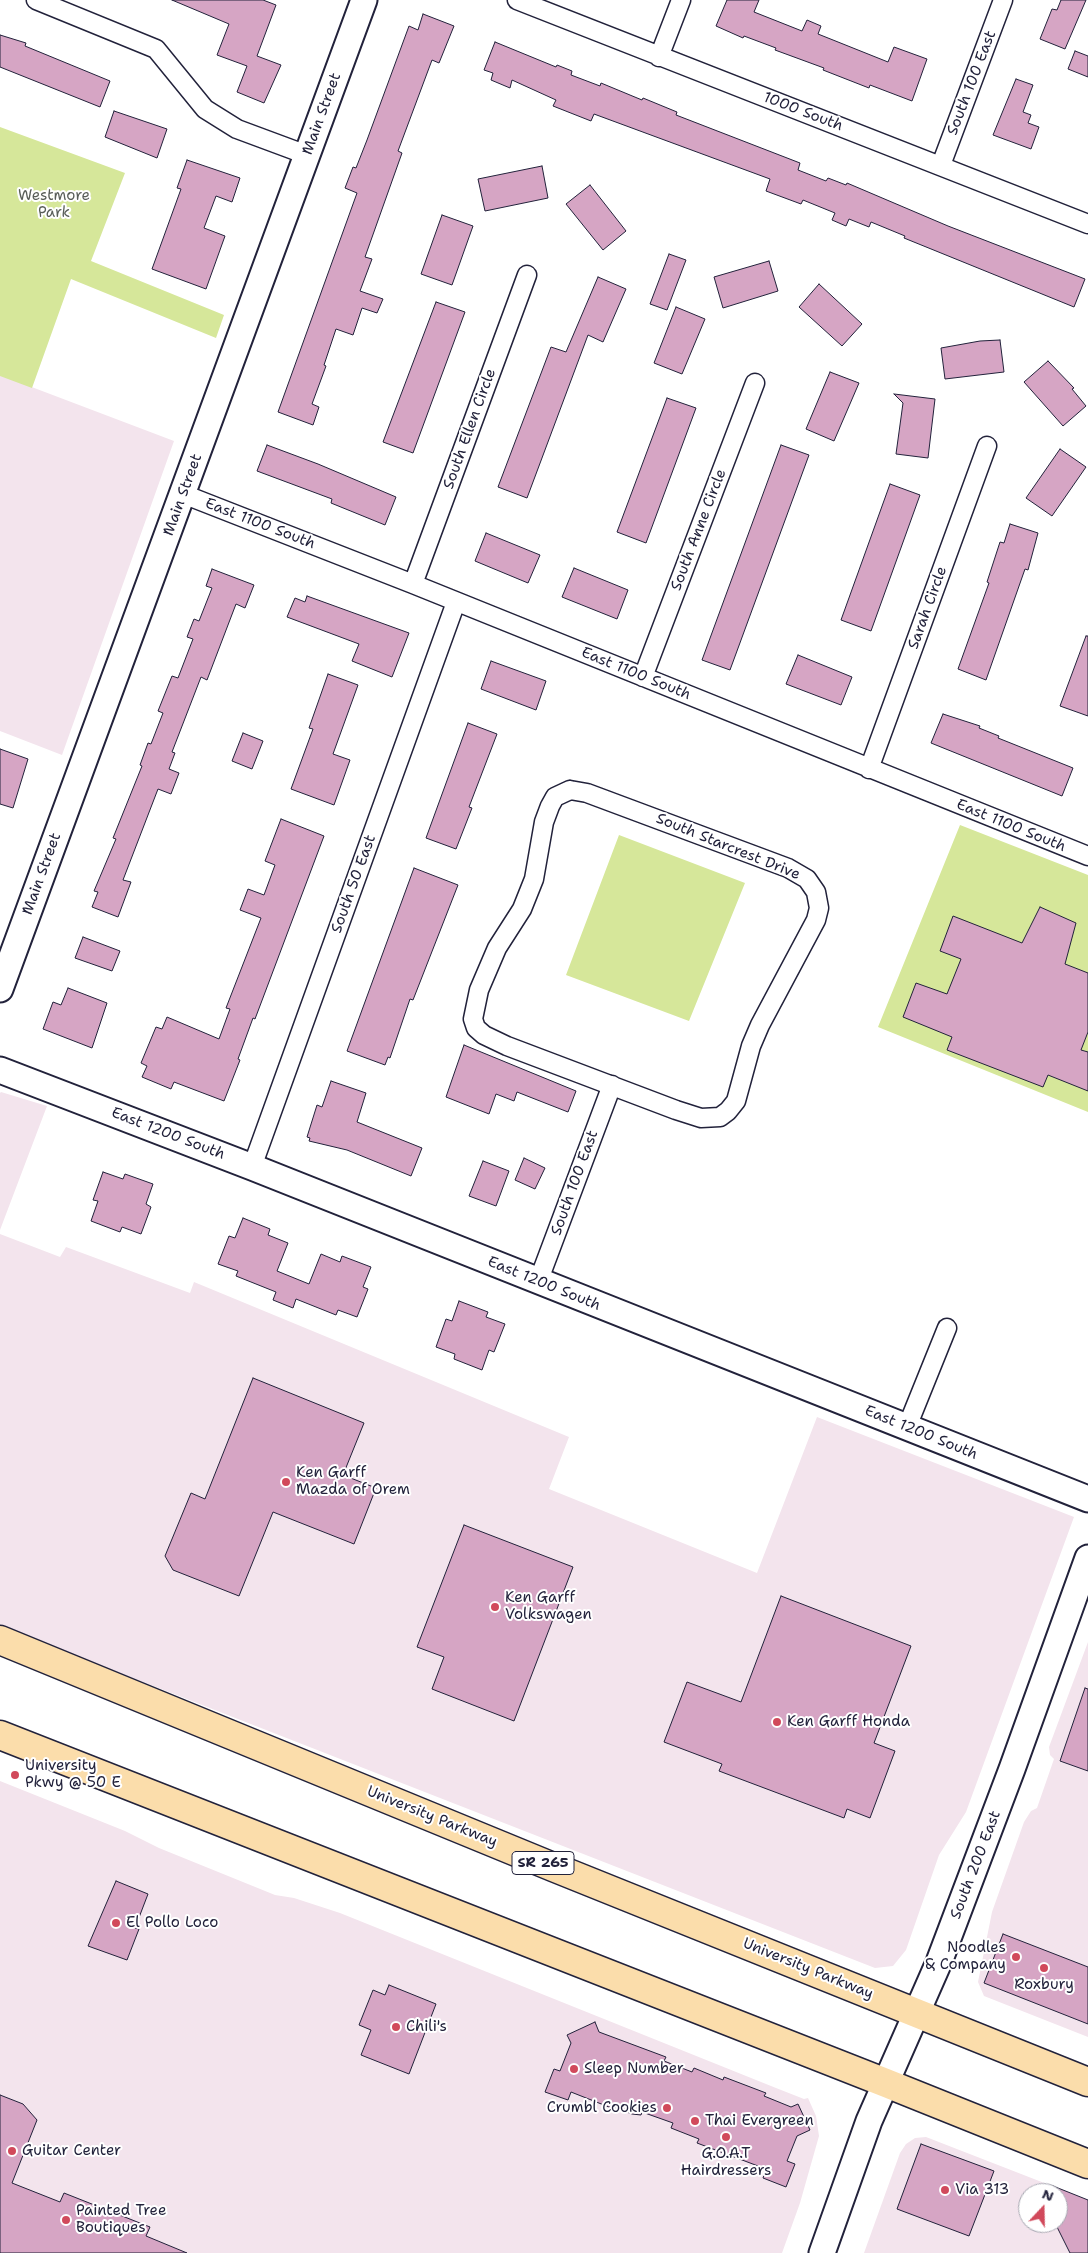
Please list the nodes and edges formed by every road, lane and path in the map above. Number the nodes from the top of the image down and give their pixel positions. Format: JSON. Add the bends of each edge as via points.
{"nodes":[{"id":1,"x":36,"y":0,"type":"edge"},
{"id":2,"x":364,"y":0,"type":"edge"},
{"id":3,"x":517,"y":0,"type":"edge"},
{"id":4,"x":681,"y":0,"type":"edge"},
{"id":5,"x":1003,"y":0,"type":"edge"},
{"id":6,"x":660,"y":57,"type":"junction"},
{"id":7,"x":307,"y":155,"type":"junction"},
{"id":8,"x":941,"y":165,"type":"junction"},
{"id":9,"x":1088,"y":224,"type":"edge"},
{"id":10,"x":527,"y":274,"type":"dead end"},
{"id":11,"x":755,"y":383,"type":"dead end"},
{"id":12,"x":987,"y":446,"type":"dead end"},
{"id":13,"x":183,"y":494,"type":"junction"},
{"id":14,"x":413,"y":584,"type":"junction"},
{"id":15,"x":456,"y":602,"type":"junction"},
{"id":16,"x":643,"y":677,"type":"junction"},
{"id":17,"x":869,"y":769,"type":"junction"},
{"id":18,"x":1088,"y":856,"type":"edge"},
{"id":19,"x":0,"y":989,"type":"edge"},
{"id":20,"x":0,"y":1070,"type":"edge"},
{"id":21,"x":612,"y":1085,"type":"junction"},
{"id":22,"x":252,"y":1167,"type":"junction"},
{"id":23,"x":538,"y":1282,"type":"junction"},
{"id":24,"x":947,"y":1328,"type":"dead end"},
{"id":25,"x":907,"y":1427,"type":"junction"},
{"id":26,"x":1088,"y":1499,"type":"edge"},
{"id":27,"x":1088,"y":1558,"type":"edge"},
{"id":28,"x":0,"y":1640,"type":"edge"},
{"id":29,"x":0,"y":1735,"type":"edge"},
{"id":30,"x":917,"y":2014,"type":"junction"},
{"id":31,"x":1088,"y":2082,"type":"edge"},
{"id":32,"x":886,"y":2083,"type":"junction"},
{"id":33,"x":1088,"y":2164,"type":"edge"},
{"id":34,"x":822,"y":2253,"type":"edge"}],
"edges":[{"from":1,"to":7,"type":"street","via":[[156,49],[205,109],[237,129]]},
{"from":2,"to":7,"type":"street","name":"Main Street"},
{"from":3,"to":6,"type":"street","name":"1000 South"},
{"from":4,"to":6,"type":"street"},
{"from":5,"to":8,"type":"street","name":"South 100 East"},
{"from":6,"to":8,"type":"street","name":"1000 South"},
{"from":7,"to":13,"type":"street","name":"Main Street"},
{"from":8,"to":9,"type":"street","name":"1000 South"},
{"from":10,"to":14,"type":"street","name":"South Ellen Circle"},
{"from":11,"to":16,"type":"street","name":"South Anne Circle"},
{"from":12,"to":17,"type":"street","name":"Sarah Circle"},
{"from":13,"to":14,"type":"street","name":"East 1100 South"},
{"from":13,"to":19,"type":"street","name":"Main Street"},
{"from":14,"to":15,"type":"street","name":"East 1100 South"},
{"from":15,"to":16,"type":"street","name":"East 1100 South"},
{"from":15,"to":22,"type":"street","name":"South 50 East"},
{"from":16,"to":17,"type":"street","name":"East 1100 South"},
{"from":17,"to":18,"type":"street","name":"East 1100 South"},
{"from":20,"to":22,"type":"street","name":"East 1200 South"},
{"from":21,"to":21,"type":"street","name":"South Starcrest Drive","via":[[701,1118],[720,1117],[728,1111],[736,1102],[760,1024],[816,920],[819,900],[807,879],[788,868],[587,793],[570,790],[555,797],[550,806],[534,879],[522,909],[497,948],[479,990],[474,1019],[476,1028],[484,1035]]},
{"from":21,"to":23,"type":"street","name":"South 100 East"},
{"from":22,"to":23,"type":"street","name":"East 1200 South"},
{"from":23,"to":25,"type":"street","name":"East 1200 South"},
{"from":24,"to":25,"type":"street"},
{"from":25,"to":26,"type":"street","name":"East 1200 South"},
{"from":27,"to":30,"type":"street","name":"South 200 East","via":[[1012,1769]]},
{"from":28,"to":30,"type":"main road","name":"University Parkway","number":"SR 265"},
{"from":29,"to":32,"type":"main road"},
{"from":30,"to":31,"type":"main road","name":"University Parkway","number":"SR 265"},
{"from":30,"to":32,"type":"street","name":"South 200 East"},
{"from":32,"to":33,"type":"main road"},
{"from":32,"to":34,"type":"street","name":"South 200 East","via":[[869,2121]]}]}
